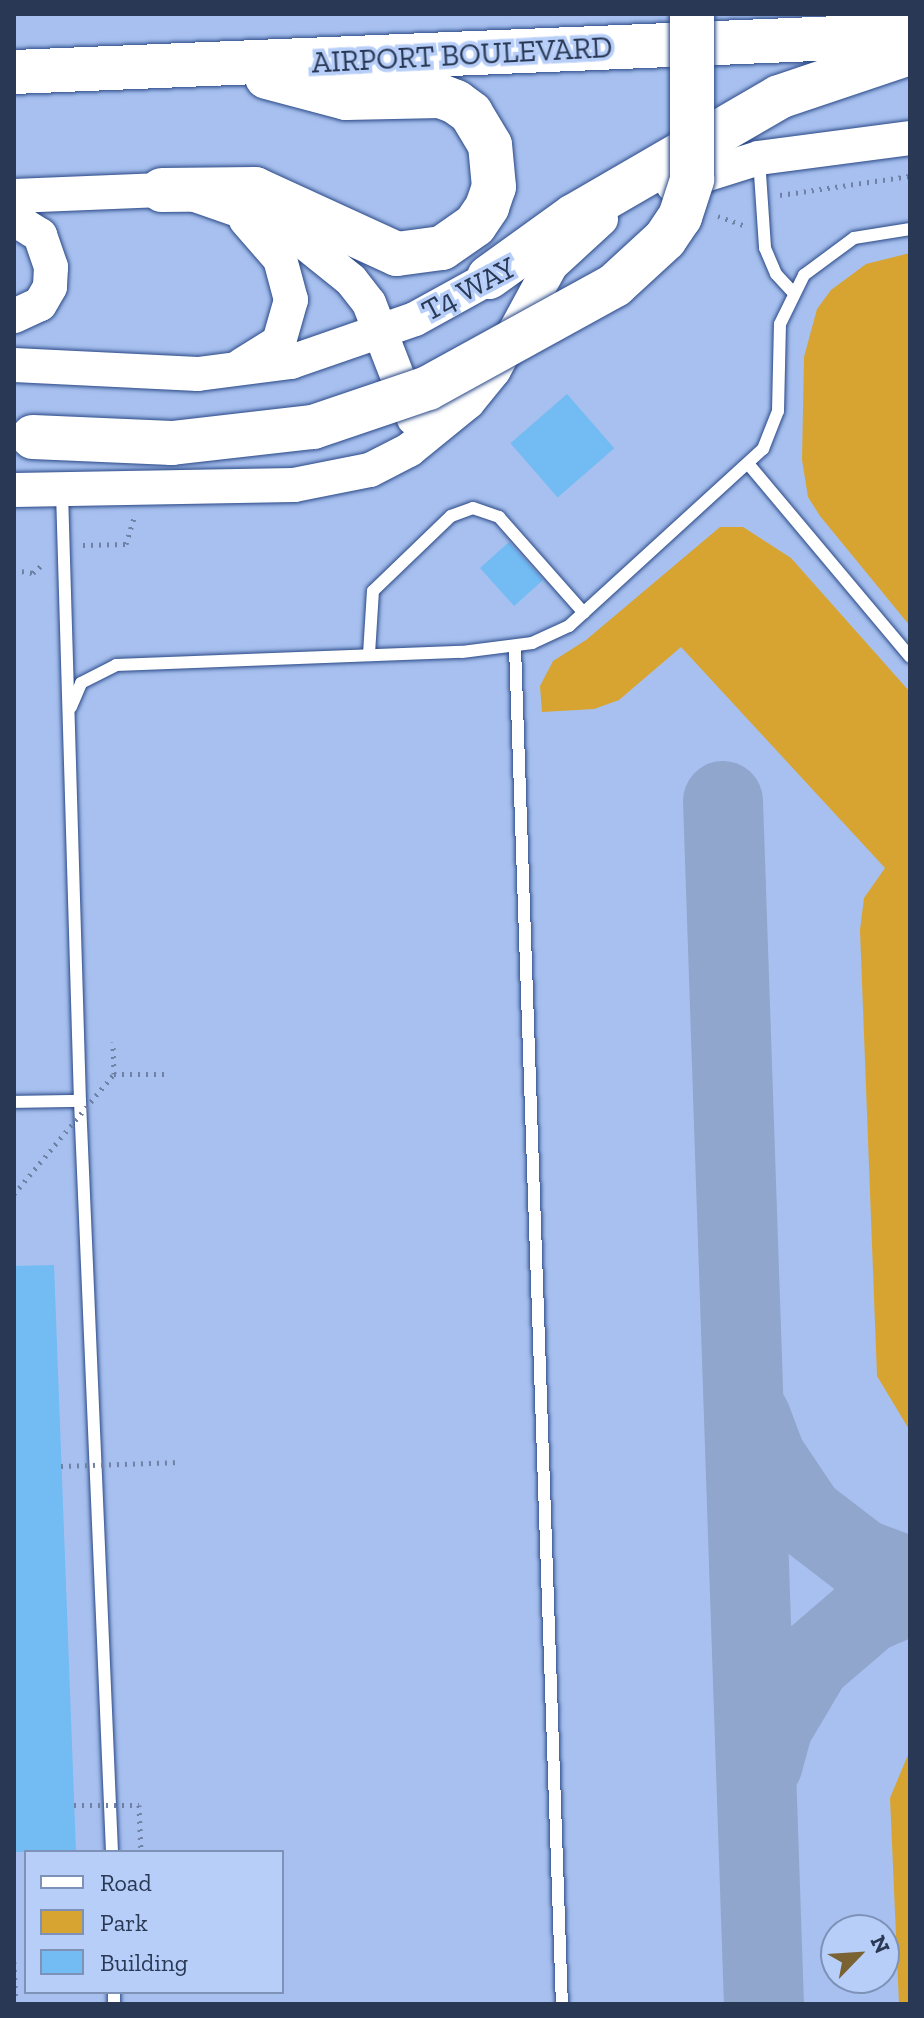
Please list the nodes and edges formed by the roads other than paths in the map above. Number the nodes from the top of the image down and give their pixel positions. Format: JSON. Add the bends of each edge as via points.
{"nodes":[{"id":1,"x":692,"y":14,"type":"edge"},
{"id":2,"x":910,"y":35,"type":"edge"},
{"id":3,"x":910,"y":53,"type":"edge"},
{"id":4,"x":226,"y":66,"type":"junction"},
{"id":5,"x":14,"y":72,"type":"edge"},
{"id":6,"x":910,"y":138,"type":"edge"},
{"id":7,"x":759,"y":158,"type":"junction"},
{"id":8,"x":162,"y":190,"type":"junction"},
{"id":9,"x":14,"y":196,"type":"edge"},
{"id":10,"x":219,"y":201,"type":"junction"},
{"id":11,"x":14,"y":219,"type":"edge"},
{"id":12,"x":601,"y":219,"type":"junction"},
{"id":13,"x":910,"y":229,"type":"edge"},
{"id":14,"x":489,"y":277,"type":"junction"},
{"id":15,"x":792,"y":291,"type":"junction"},
{"id":16,"x":14,"y":316,"type":"edge"},
{"id":17,"x":383,"y":331,"type":"junction"},
{"id":18,"x":14,"y":344,"type":"edge"},
{"id":19,"x":14,"y":365,"type":"edge"},
{"id":20,"x":231,"y":369,"type":"junction"},
{"id":21,"x":108,"y":370,"type":"junction"},
{"id":22,"x":24,"y":436,"type":"edge"},
{"id":23,"x":409,"y":450,"type":"junction"},
{"id":24,"x":750,"y":466,"type":"junction"},
{"id":25,"x":14,"y":490,"type":"edge"},
{"id":26,"x":62,"y":491,"type":"junction"},
{"id":27,"x":584,"y":613,"type":"junction"},
{"id":28,"x":515,"y":647,"type":"junction"},
{"id":29,"x":369,"y":654,"type":"junction"},
{"id":30,"x":910,"y":657,"type":"edge"},
{"id":31,"x":68,"y":722,"type":"junction"},
{"id":32,"x":80,"y":1101,"type":"junction"},
{"id":33,"x":14,"y":1102,"type":"edge"},
{"id":34,"x":112,"y":1850,"type":"edge"},
{"id":35,"x":562,"y":2004,"type":"edge"}],
"edges":[{"from":1,"to":22,"type":"highway","bridge":true,"via":[[692,179],[680,217],[665,239],[615,285],[428,388],[313,427],[172,443]]},
{"from":2,"to":4,"type":"highway","name":"AIRPORT BOULEVARD"},
{"from":3,"to":14,"type":"highway","via":[[766,103],[574,216]]},
{"from":4,"to":5,"type":"highway","name":"AIRPORT BOULEVARD"},
{"from":4,"to":8,"type":"highway","via":[[346,98],[440,96],[456,102],[471,113],[490,145],[494,187],[487,207],[475,225],[442,248],[397,254],[255,189]]},
{"from":6,"to":7,"type":"main road","name":"T4 WAY"},
{"from":7,"to":12,"type":"main road","name":"T4 WAY","via":[[683,180]]},
{"from":7,"to":15,"type":"lane","via":[[765,248],[776,274]]},
{"from":8,"to":9,"type":"main road"},
{"from":8,"to":10,"type":"main road"},
{"from":10,"to":17,"type":"main road","via":[[261,218],[326,258],[369,303]]},
{"from":10,"to":20,"type":"main road","via":[[250,223],[280,259],[291,300],[279,342],[256,360]]},
{"from":11,"to":16,"type":"main road","via":[[40,235],[51,267],[50,287],[40,304]]},
{"from":12,"to":14,"type":"main road","name":"T4 WAY"},
{"from":12,"to":23,"type":"main road","via":[[551,265],[494,370],[468,402]]},
{"from":13,"to":15,"type":"lane","via":[[854,238],[816,261]]},
{"from":14,"to":17,"type":"main road","name":"T4 WAY"},
{"from":15,"to":24,"type":"lane","via":[[780,324],[778,411]]},
{"from":17,"to":20,"type":"main road","name":"T4 WAY","via":[[291,362]]},
{"from":17,"to":23,"type":"main road","via":[[414,417]]},
{"from":18,"to":21,"type":"main road"},
{"from":19,"to":21,"type":"main road","name":"T4 WAY"},
{"from":20,"to":21,"type":"main road","name":"T4 WAY"},
{"from":23,"to":26,"type":"main road","via":[[370,470],[294,485]]},
{"from":24,"to":27,"type":"lane"},
{"from":24,"to":30,"type":"lane"},
{"from":25,"to":26,"type":"main road"},
{"from":26,"to":31,"type":"lane"},
{"from":27,"to":28,"type":"lane","via":[[549,637]]},
{"from":27,"to":29,"type":"lane","via":[[499,517],[473,508],[451,516],[373,591]]},
{"from":28,"to":29,"type":"lane"},
{"from":28,"to":35,"type":"lane"},
{"from":29,"to":31,"type":"lane","via":[[116,665],[81,683]]},
{"from":31,"to":32,"type":"lane"},
{"from":32,"to":33,"type":"lane"},
{"from":32,"to":34,"type":"lane"}]}
